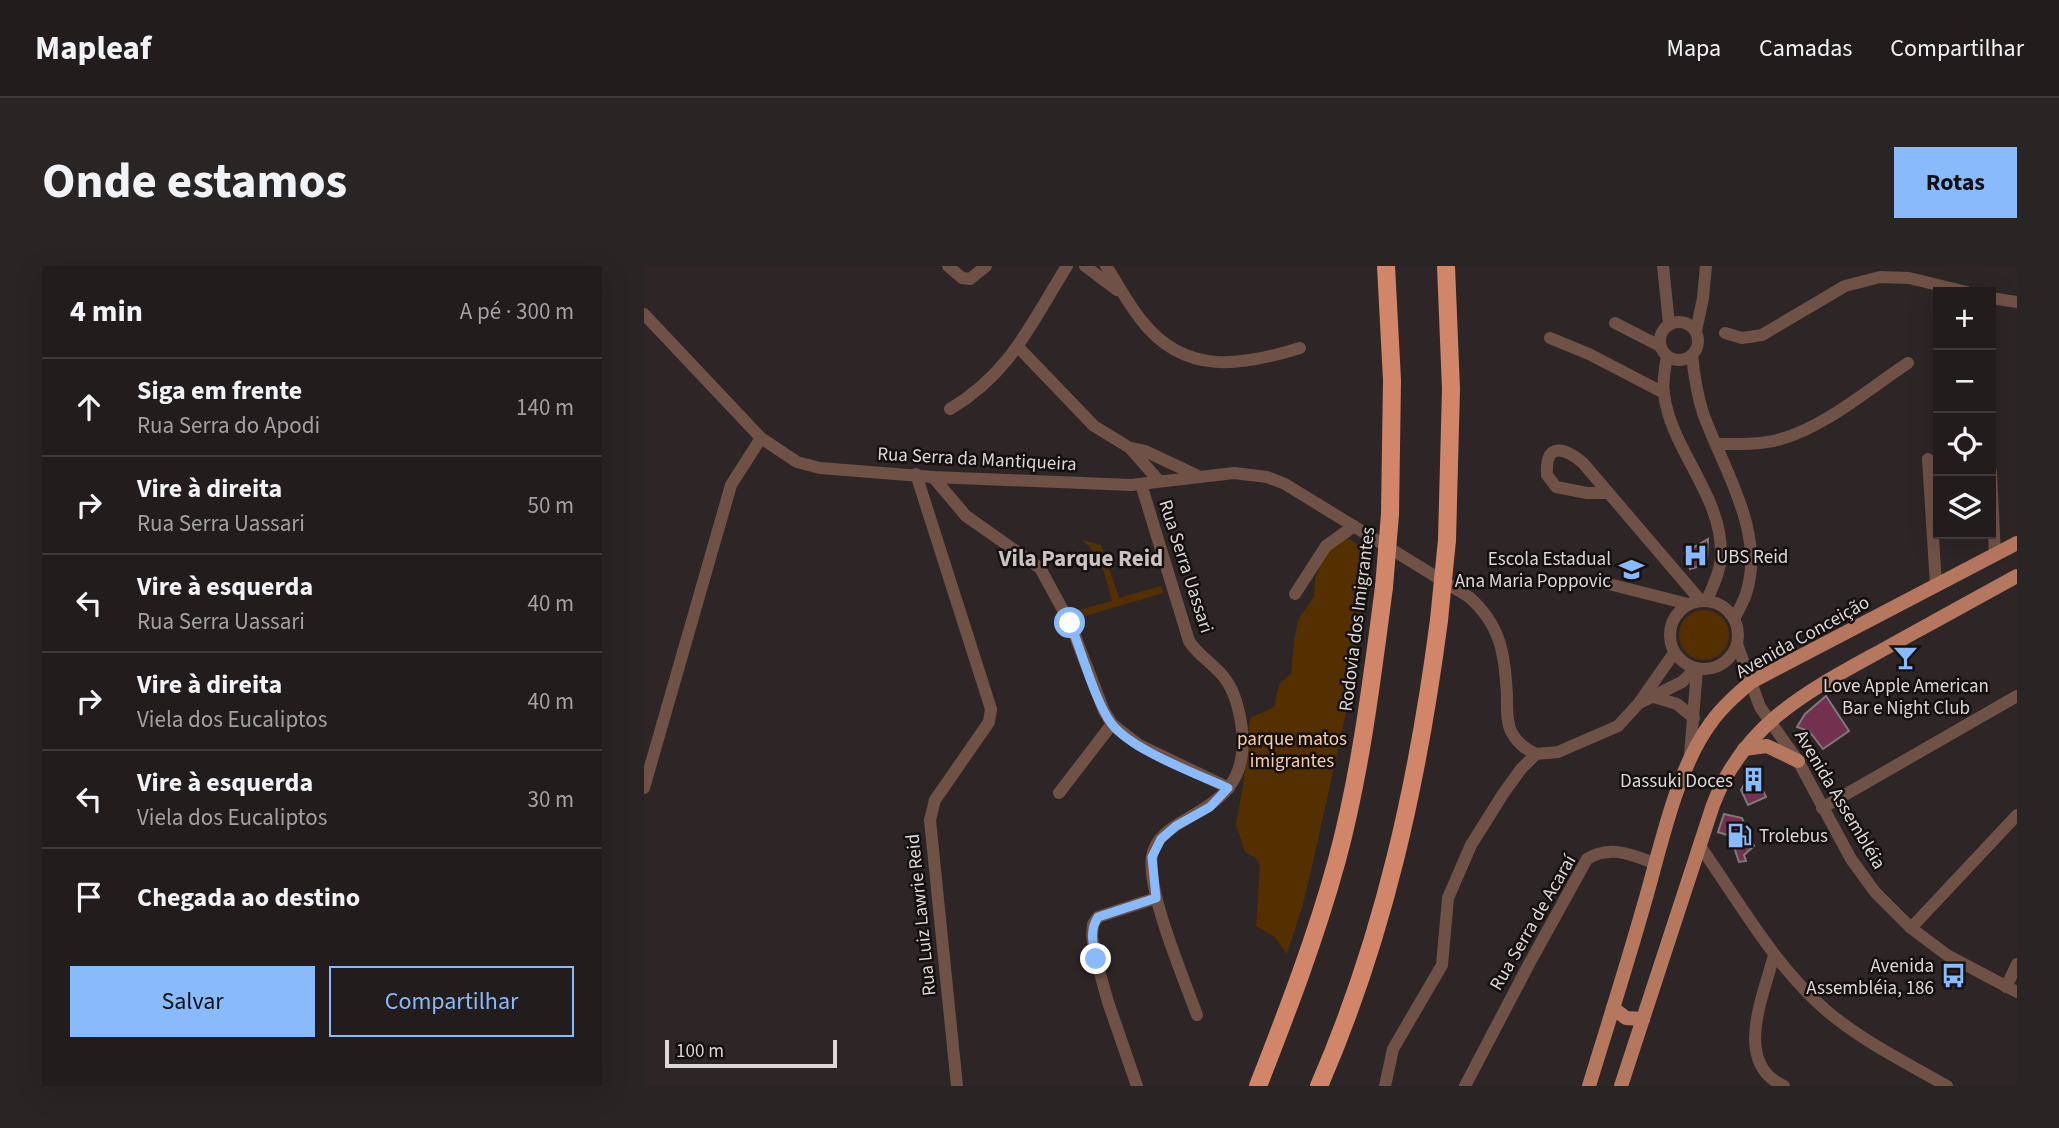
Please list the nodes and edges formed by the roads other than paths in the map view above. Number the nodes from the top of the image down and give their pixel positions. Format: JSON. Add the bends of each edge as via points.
{"nodes":[{"id":1,"x":948,"y":266,"type":"edge"},
{"id":2,"x":986,"y":266,"type":"edge"},
{"id":3,"x":1067,"y":266,"type":"edge"},
{"id":4,"x":1086,"y":266,"type":"edge"},
{"id":5,"x":1107,"y":266,"type":"edge"},
{"id":6,"x":1386,"y":266,"type":"edge"},
{"id":7,"x":1446,"y":266,"type":"edge"},
{"id":8,"x":1662,"y":266,"type":"edge"},
{"id":9,"x":1706,"y":266,"type":"edge"},
{"id":10,"x":1946,"y":287,"type":"edge"},
{"id":11,"x":1125,"y":298,"type":"junction"},
{"id":12,"x":1996,"y":299,"type":"edge"},
{"id":13,"x":2017,"y":302,"type":"edge"},
{"id":14,"x":644,"y":314,"type":"edge"},
{"id":15,"x":1615,"y":323,"type":"dead end"},
{"id":16,"x":1669,"y":324,"type":"junction"},
{"id":17,"x":1696,"y":331,"type":"junction"},
{"id":18,"x":1725,"y":333,"type":"dead end"},
{"id":19,"x":1550,"y":338,"type":"dead end"},
{"id":20,"x":1018,"y":346,"type":"junction"},
{"id":21,"x":1300,"y":348,"type":"dead end"},
{"id":22,"x":1664,"y":351,"type":"junction"},
{"id":23,"x":1692,"y":355,"type":"junction"},
{"id":24,"x":1908,"y":363,"type":"dead end"},
{"id":25,"x":1664,"y":393,"type":"junction"},
{"id":26,"x":950,"y":409,"type":"dead end"},
{"id":27,"x":761,"y":438,"type":"junction"},
{"id":28,"x":1716,"y":444,"type":"junction"},
{"id":29,"x":1130,"y":448,"type":"junction"},
{"id":30,"x":1928,"y":459,"type":"dead end"},
{"id":31,"x":916,"y":474,"type":"junction"},
{"id":32,"x":1198,"y":476,"type":"junction"},
{"id":33,"x":1991,"y":476,"type":"edge"},
{"id":34,"x":933,"y":477,"type":"junction"},
{"id":35,"x":1159,"y":481,"type":"junction"},
{"id":36,"x":1141,"y":484,"type":"junction"},
{"id":37,"x":1607,"y":493,"type":"junction"},
{"id":38,"x":1354,"y":526,"type":"junction"},
{"id":39,"x":2017,"y":543,"type":"edge"},
{"id":40,"x":1995,"y":555,"type":"junction"},
{"id":41,"x":2017,"y":576,"type":"edge"},
{"id":42,"x":1597,"y":580,"type":"dead end"},
{"id":43,"x":1936,"y":585,"type":"junction"},
{"id":44,"x":1295,"y":594,"type":"dead end"},
{"id":45,"x":1698,"y":601,"type":"junction"},
{"id":46,"x":1734,"y":619,"type":"junction"},
{"id":47,"x":1737,"y":644,"type":"junction"},
{"id":48,"x":1674,"y":653,"type":"junction"},
{"id":49,"x":1696,"y":668,"type":"junction"},
{"id":50,"x":1751,"y":682,"type":"junction"},
{"id":51,"x":2017,"y":696,"type":"edge"},
{"id":52,"x":1654,"y":697,"type":"junction"},
{"id":53,"x":1639,"y":703,"type":"junction"},
{"id":54,"x":1694,"y":718,"type":"junction"},
{"id":55,"x":1769,"y":720,"type":"junction"},
{"id":56,"x":1112,"y":724,"type":"junction"},
{"id":57,"x":1744,"y":749,"type":"junction"},
{"id":58,"x":1536,"y":754,"type":"junction"},
{"id":59,"x":1689,"y":760,"type":"junction"},
{"id":60,"x":1798,"y":761,"type":"junction"},
{"id":61,"x":644,"y":788,"type":"edge"},
{"id":62,"x":1228,"y":788,"type":"junction"},
{"id":63,"x":1059,"y":793,"type":"dead end"},
{"id":64,"x":1822,"y":808,"type":"junction"},
{"id":65,"x":2017,"y":815,"type":"edge"},
{"id":66,"x":1700,"y":846,"type":"junction"},
{"id":67,"x":1654,"y":863,"type":"junction"},
{"id":68,"x":1156,"y":898,"type":"junction"},
{"id":69,"x":1911,"y":928,"type":"junction"},
{"id":70,"x":1774,"y":955,"type":"junction"},
{"id":71,"x":2017,"y":964,"type":"edge"},
{"id":72,"x":2011,"y":989,"type":"edge"},
{"id":73,"x":1613,"y":1008,"type":"junction"},
{"id":74,"x":1197,"y":1015,"type":"dead end"},
{"id":75,"x":1643,"y":1019,"type":"junction"},
{"id":76,"x":1477,"y":1065,"type":"junction"},
{"id":77,"x":957,"y":1086,"type":"edge"},
{"id":78,"x":1137,"y":1086,"type":"edge"},
{"id":79,"x":1258,"y":1086,"type":"edge"},
{"id":80,"x":1319,"y":1086,"type":"edge"},
{"id":81,"x":1385,"y":1086,"type":"edge"},
{"id":82,"x":1465,"y":1086,"type":"edge"},
{"id":83,"x":1477,"y":1086,"type":"edge"},
{"id":84,"x":1589,"y":1086,"type":"edge"},
{"id":85,"x":1621,"y":1086,"type":"edge"},
{"id":86,"x":1784,"y":1086,"type":"edge"},
{"id":87,"x":1947,"y":1086,"type":"edge"}],
"edges":[{"from":1,"to":2,"type":"street","via":[[970,279]]},
{"from":3,"to":20,"type":"street"},
{"from":4,"to":11,"type":"street"},
{"from":5,"to":11,"type":"street"},
{"from":6,"to":79,"type":"highway","name":"Rodovia dos Imigrantes","bridge":true,"via":[[1392,380],[1390,514],[1368,706],[1337,860]]},
{"from":7,"to":80,"type":"highway","bridge":true,"via":[[1451,389],[1447,540],[1429,701],[1403,833],[1374,940],[1346,1025]]},
{"from":8,"to":16,"type":"street"},
{"from":9,"to":17,"type":"street"},
{"from":10,"to":18,"type":"street","via":[[1880,277],[1845,286],[1762,335],[1742,338]]},
{"from":11,"to":21,"type":"street","via":[[1158,338],[1192,357],[1238,363]]},
{"from":12,"to":13,"type":"street"},
{"from":14,"to":27,"type":"street","name":"Rua Serra da Mantiqueira"},
{"from":15,"to":22,"type":"street"},
{"from":16,"to":17,"type":"street","via":[[1681,321]]},
{"from":16,"to":22,"type":"street","via":[[1661,334]]},
{"from":17,"to":23,"type":"street","via":[[1698,345]]},
{"from":19,"to":25,"type":"street"},
{"from":20,"to":26,"type":"street","via":[[981,388]]},
{"from":20,"to":29,"type":"street","via":[[1088,421]]},
{"from":22,"to":23,"type":"street","via":[[1683,360]]},
{"from":22,"to":25,"type":"street"},
{"from":23,"to":28,"type":"street","via":[[1699,400]]},
{"from":24,"to":28,"type":"street","via":[[1799,433],[1779,440]]},
{"from":25,"to":45,"type":"street","via":[[1719,533],[1719,567]]},
{"from":27,"to":31,"type":"street","name":"Rua Serra da Mantiqueira","via":[[797,462],[820,468]]},
{"from":27,"to":61,"type":"street","via":[[731,485]]},
{"from":28,"to":46,"type":"street","via":[[1737,491],[1748,535],[1746,595]]},
{"from":29,"to":32,"type":"street"},
{"from":29,"to":35,"type":"street"},
{"from":30,"to":43,"type":"street"},
{"from":31,"to":34,"type":"street","name":"Rua Serra da Mantiqueira"},
{"from":31,"to":77,"type":"street","name":"Rua Luiz Lawrie Reid","via":[[991,709],[989,722],[935,800],[930,820]]},
{"from":32,"to":35,"type":"street","name":"Rua Serra da Mantiqueira"},
{"from":32,"to":38,"type":"street","name":"Rua Serra da Mantiqueira","via":[[1234,473],[1268,477]]},
{"from":33,"to":40,"type":"street"},
{"from":34,"to":36,"type":"street","name":"Rua Serra da Mantiqueira"},
{"from":34,"to":56,"type":"street","via":[[966,516],[1040,568],[1070,623]]},
{"from":35,"to":36,"type":"street","name":"Rua Serra da Mantiqueira"},
{"from":36,"to":62,"type":"street","name":"Rua Serra Uassari","via":[[1189,641],[1226,679],[1241,718],[1241,760]]},
{"from":37,"to":37,"type":"street","via":[[1571,453],[1563,449],[1552,454],[1547,475],[1556,487]]},
{"from":37,"to":45,"type":"street"},
{"from":38,"to":44,"type":"street","via":[[1319,554]]},
{"from":38,"to":58,"type":"street","name":"Rua Serra da Mantiqueira","via":[[1484,610],[1501,648],[1511,732]]},
{"from":39,"to":40,"type":"main road","name":"Avenida Conceição"},
{"from":40,"to":43,"type":"main road","name":"Avenida Conceição"},
{"from":41,"to":55,"type":"main road","via":[[1816,686]]},
{"from":42,"to":45,"type":"street"},
{"from":43,"to":50,"type":"main road","name":"Avenida Conceição"},
{"from":45,"to":46,"type":"street","via":[[1718,603]]},
{"from":45,"to":48,"type":"street","via":[[1678,611],[1670,627]]},
{"from":46,"to":47,"type":"street"},
{"from":47,"to":49,"type":"street","via":[[1726,661]]},
{"from":47,"to":50,"type":"street","name":"Avenida Assembléia"},
{"from":48,"to":49,"type":"street"},
{"from":48,"to":53,"type":"street"},
{"from":49,"to":52,"type":"street","via":[[1682,682]]},
{"from":49,"to":54,"type":"street"},
{"from":50,"to":55,"type":"street","name":"Avenida Assembléia"},
{"from":50,"to":59,"type":"main road","name":"Avenida Conceição","via":[[1715,717]]},
{"from":51,"to":64,"type":"street"},
{"from":52,"to":53,"type":"street"},
{"from":52,"to":54,"type":"street","via":[[1677,704]]},
{"from":53,"to":58,"type":"street","via":[[1609,732],[1558,752]]},
{"from":54,"to":59,"type":"street"},
{"from":55,"to":57,"type":"main road"},
{"from":55,"to":60,"type":"street","name":"Avenida Assembléia"},
{"from":56,"to":62,"type":"street","via":[[1139,745]]},
{"from":56,"to":63,"type":"street"},
{"from":57,"to":60,"type":"main road","via":[[1767,746]]},
{"from":57,"to":66,"type":"main road","via":[[1718,791]]},
{"from":58,"to":81,"type":"street","via":[[1503,794],[1459,871],[1448,898],[1441,965],[1393,1048]]},
{"from":59,"to":67,"type":"main road","name":"Avenida Conceição"},
{"from":60,"to":64,"type":"street","name":"Avenida Assembléia"},
{"from":62,"to":68,"type":"street","name":"Rua Serra Uassari","via":[[1210,807],[1161,839],[1152,857]]},
{"from":64,"to":69,"type":"street","name":"Avenida Assembléia","via":[[1875,892]]},
{"from":65,"to":69,"type":"street"},
{"from":66,"to":70,"type":"street"},
{"from":66,"to":75,"type":"main road"},
{"from":67,"to":73,"type":"main road","name":"Avenida Conceição"},
{"from":67,"to":76,"type":"street","name":"Rua Serra de Acaraí","via":[[1608,850],[1587,859]]},
{"from":68,"to":74,"type":"street","name":"Rua Serra Uassari"},
{"from":68,"to":78,"type":"street","via":[[1098,917],[1093,924],[1108,1002]]},
{"from":69,"to":72,"type":"street","name":"Avenida Assembléia","via":[[1947,955]]},
{"from":70,"to":86,"type":"street","via":[[1755,1045],[1758,1062]]},
{"from":70,"to":87,"type":"street","via":[[1838,1020]]},
{"from":71,"to":72,"type":"street"},
{"from":73,"to":75,"type":"main road","via":[[1626,1018]]},
{"from":73,"to":84,"type":"main road","name":"Avenida Conceição"},
{"from":75,"to":85,"type":"main road"},
{"from":76,"to":82,"type":"street","name":"Rua Serra de Acaraí"},
{"from":76,"to":83,"type":"street","name":"Rua Serra de Acaraí"}]}
